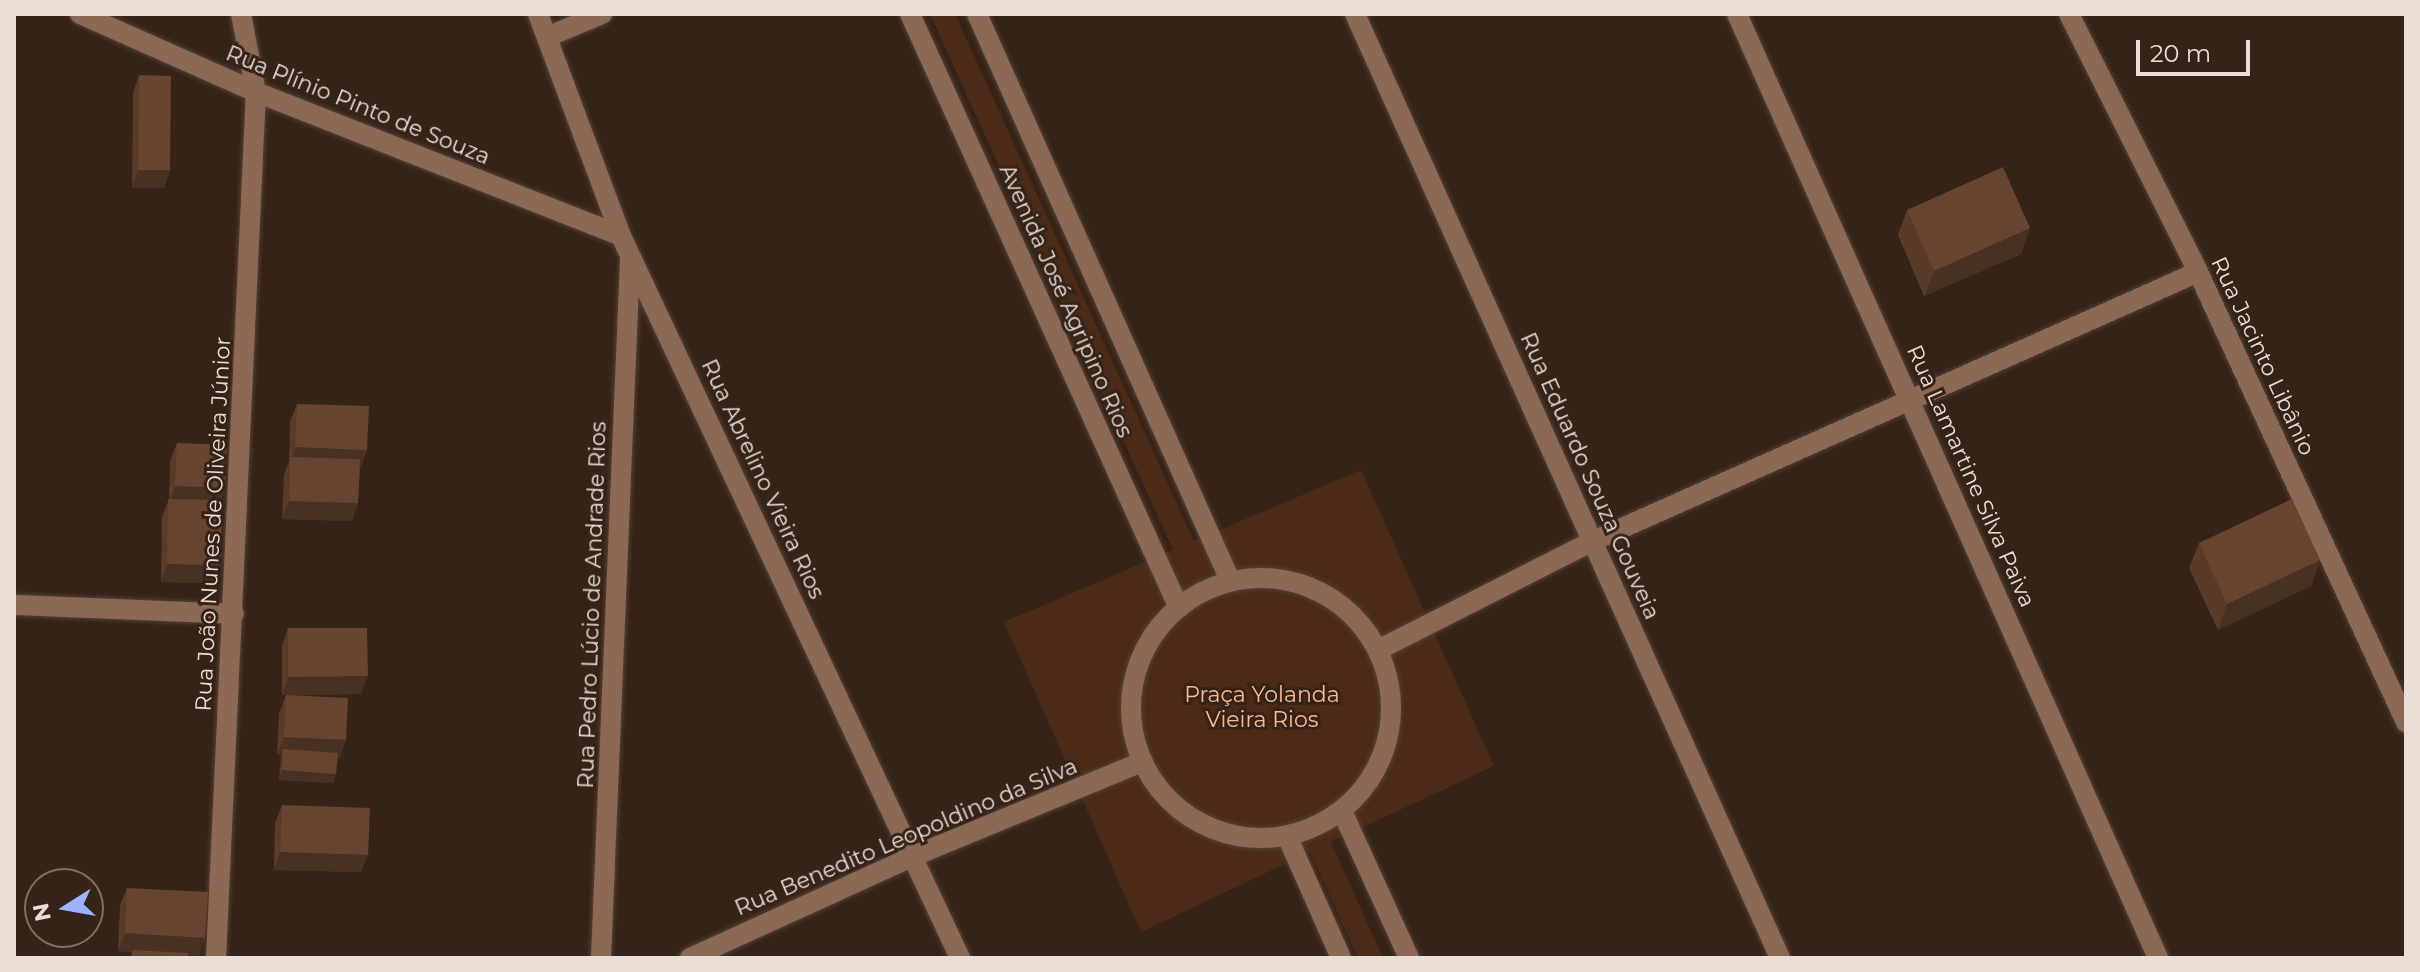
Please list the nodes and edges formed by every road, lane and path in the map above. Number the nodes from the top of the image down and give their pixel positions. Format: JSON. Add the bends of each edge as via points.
{"nodes":[{"id":1,"x":80,"y":14,"type":"edge"},
{"id":2,"x":241,"y":14,"type":"edge"},
{"id":3,"x":538,"y":14,"type":"edge"},
{"id":4,"x":602,"y":14,"type":"edge"},
{"id":5,"x":910,"y":14,"type":"edge"},
{"id":6,"x":977,"y":14,"type":"edge"},
{"id":7,"x":1355,"y":14,"type":"edge"},
{"id":8,"x":1737,"y":14,"type":"edge"},
{"id":9,"x":2069,"y":14,"type":"edge"},
{"id":10,"x":547,"y":37,"type":"junction"},
{"id":11,"x":256,"y":92,"type":"junction"},
{"id":12,"x":626,"y":245,"type":"junction"},
{"id":13,"x":2198,"y":272,"type":"junction"},
{"id":14,"x":1912,"y":401,"type":"junction"},
{"id":15,"x":1593,"y":541,"type":"junction"},
{"id":16,"x":1230,"y":580,"type":"junction"},
{"id":17,"x":14,"y":605,"type":"edge"},
{"id":18,"x":1179,"y":608,"type":"junction"},
{"id":19,"x":234,"y":614,"type":"junction"},
{"id":20,"x":1378,"y":650,"type":"junction"},
{"id":21,"x":2406,"y":722,"type":"edge"},
{"id":22,"x":1142,"y":762,"type":"junction"},
{"id":23,"x":1342,"y":811,"type":"junction"},
{"id":24,"x":1287,"y":836,"type":"junction"},
{"id":25,"x":914,"y":856,"type":"junction"},
{"id":26,"x":216,"y":958,"type":"edge"},
{"id":27,"x":601,"y":958,"type":"edge"},
{"id":28,"x":690,"y":958,"type":"edge"},
{"id":29,"x":960,"y":958,"type":"edge"},
{"id":30,"x":1341,"y":958,"type":"edge"},
{"id":31,"x":1409,"y":958,"type":"edge"},
{"id":32,"x":1780,"y":958,"type":"edge"},
{"id":33,"x":2158,"y":958,"type":"edge"}],
"edges":[{"from":1,"to":11,"type":"street","name":"Rua Plínio Pinto de Souza"},
{"from":2,"to":11,"type":"street","name":"Rua João Nunes de Oliveira Júnior"},
{"from":3,"to":10,"type":"street","name":"Rua Abrelino Vieira Rios"},
{"from":4,"to":10,"type":"street"},
{"from":5,"to":18,"type":"street","name":"Avenida José Agripino Rios"},
{"from":6,"to":16,"type":"street","name":"Avenida José Agripino Rios"},
{"from":7,"to":15,"type":"street","name":"Rua Eduardo Souza Gouveia"},
{"from":8,"to":14,"type":"street","name":"Rua Lamartine Silva Paiva"},
{"from":9,"to":13,"type":"street","name":"Rua Jacinto Libânio"},
{"from":10,"to":12,"type":"street","name":"Rua Abrelino Vieira Rios"},
{"from":11,"to":12,"type":"street","name":"Rua Plínio Pinto de Souza"},
{"from":11,"to":19,"type":"street","name":"Rua João Nunes de Oliveira Júnior"},
{"from":12,"to":25,"type":"street","name":"Rua Abrelino Vieira Rios"},
{"from":12,"to":27,"type":"street","name":"Rua Pedro Lúcio de Andrade Rios"},
{"from":13,"to":14,"type":"street"},
{"from":13,"to":21,"type":"street","name":"Rua Jacinto Libânio"},
{"from":14,"to":15,"type":"street"},
{"from":14,"to":33,"type":"street","name":"Rua Lamartine Silva Paiva"},
{"from":15,"to":20,"type":"street"},
{"from":15,"to":32,"type":"street","name":"Rua Eduardo Souza Gouveia"},
{"from":16,"to":18,"type":"street"},
{"from":16,"to":20,"type":"street","via":[[1273,577],[1315,589],[1352,614]]},
{"from":17,"to":19,"type":"street"},
{"from":18,"to":22,"type":"street","via":[[1155,630],[1135,672],[1131,717]]},
{"from":19,"to":26,"type":"street","name":"Rua João Nunes de Oliveira Júnior"},
{"from":20,"to":23,"type":"street","via":[[1390,692],[1388,737],[1372,778]]},
{"from":22,"to":24,"type":"street","via":[[1167,798],[1201,824],[1243,838]]},
{"from":22,"to":25,"type":"street","name":"Rua Benedito Leopoldino da Silva"},
{"from":23,"to":24,"type":"street"},
{"from":23,"to":31,"type":"street"},
{"from":24,"to":30,"type":"street"},
{"from":25,"to":28,"type":"street","name":"Rua Benedito Leopoldino da Silva"},
{"from":25,"to":29,"type":"street","name":"Rua Abrelino Vieira Rios"}]}
